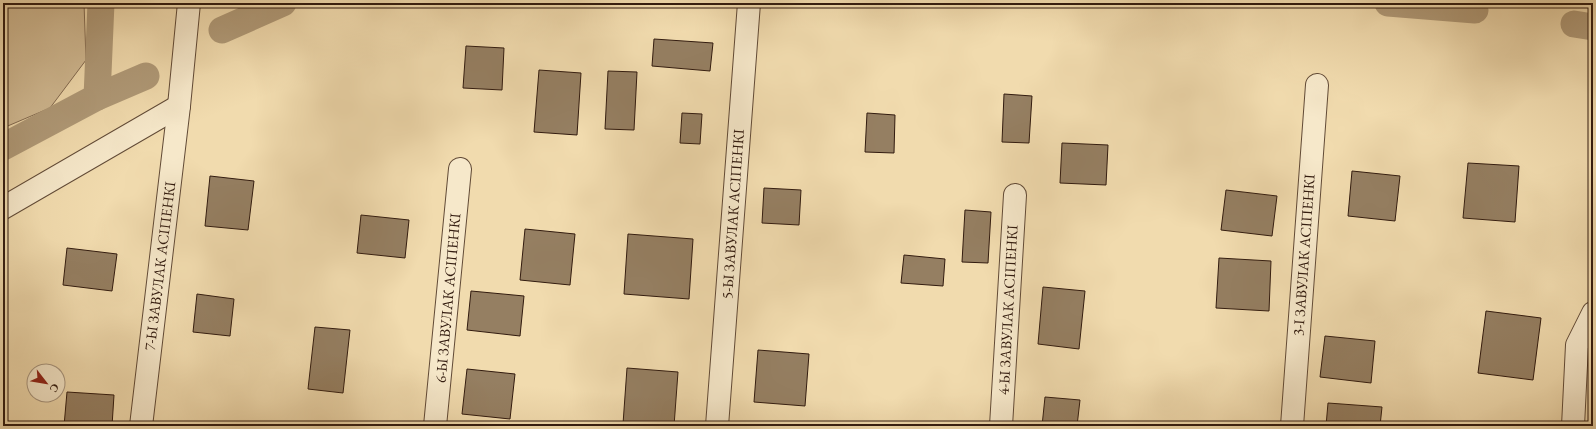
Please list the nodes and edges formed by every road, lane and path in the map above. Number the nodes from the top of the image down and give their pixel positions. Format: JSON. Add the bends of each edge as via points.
{"nodes":[{"id":1,"x":189,"y":3,"type":"edge"},
{"id":2,"x":749,"y":3,"type":"edge"},
{"id":3,"x":1316,"y":85,"type":"dead end"},
{"id":4,"x":179,"y":106,"type":"junction"},
{"id":5,"x":460,"y":169,"type":"dead end"},
{"id":6,"x":1015,"y":195,"type":"dead end"},
{"id":7,"x":3,"y":208,"type":"edge"},
{"id":8,"x":1593,"y":313,"type":"edge"},
{"id":9,"x":141,"y":426,"type":"edge"},
{"id":10,"x":435,"y":426,"type":"edge"},
{"id":11,"x":717,"y":426,"type":"edge"},
{"id":12,"x":1001,"y":426,"type":"edge"},
{"id":13,"x":1292,"y":426,"type":"edge"},
{"id":14,"x":1573,"y":426,"type":"edge"}],
"edges":[{"from":1,"to":4,"type":"street","name":"7-Ы ЗАВУЛАК АСІПЕНКІ"},
{"from":2,"to":11,"type":"street","name":"5-Ы ЗАВУЛАК АСІПЕНКІ"},
{"from":3,"to":13,"type":"street","name":"3-І ЗАВУЛАК АСІПЕНКІ"},
{"from":4,"to":7,"type":"street"},
{"from":4,"to":9,"type":"street","name":"7-Ы ЗАВУЛАК АСІПЕНКІ"},
{"from":5,"to":10,"type":"street","name":"6-Ы ЗАВУЛАК АСІПЕНКІ"},
{"from":6,"to":12,"type":"street","name":"4-Ы ЗАВУЛАК АСІПЕНКІ"},
{"from":8,"to":14,"type":"street","via":[[1578,345]]}]}
